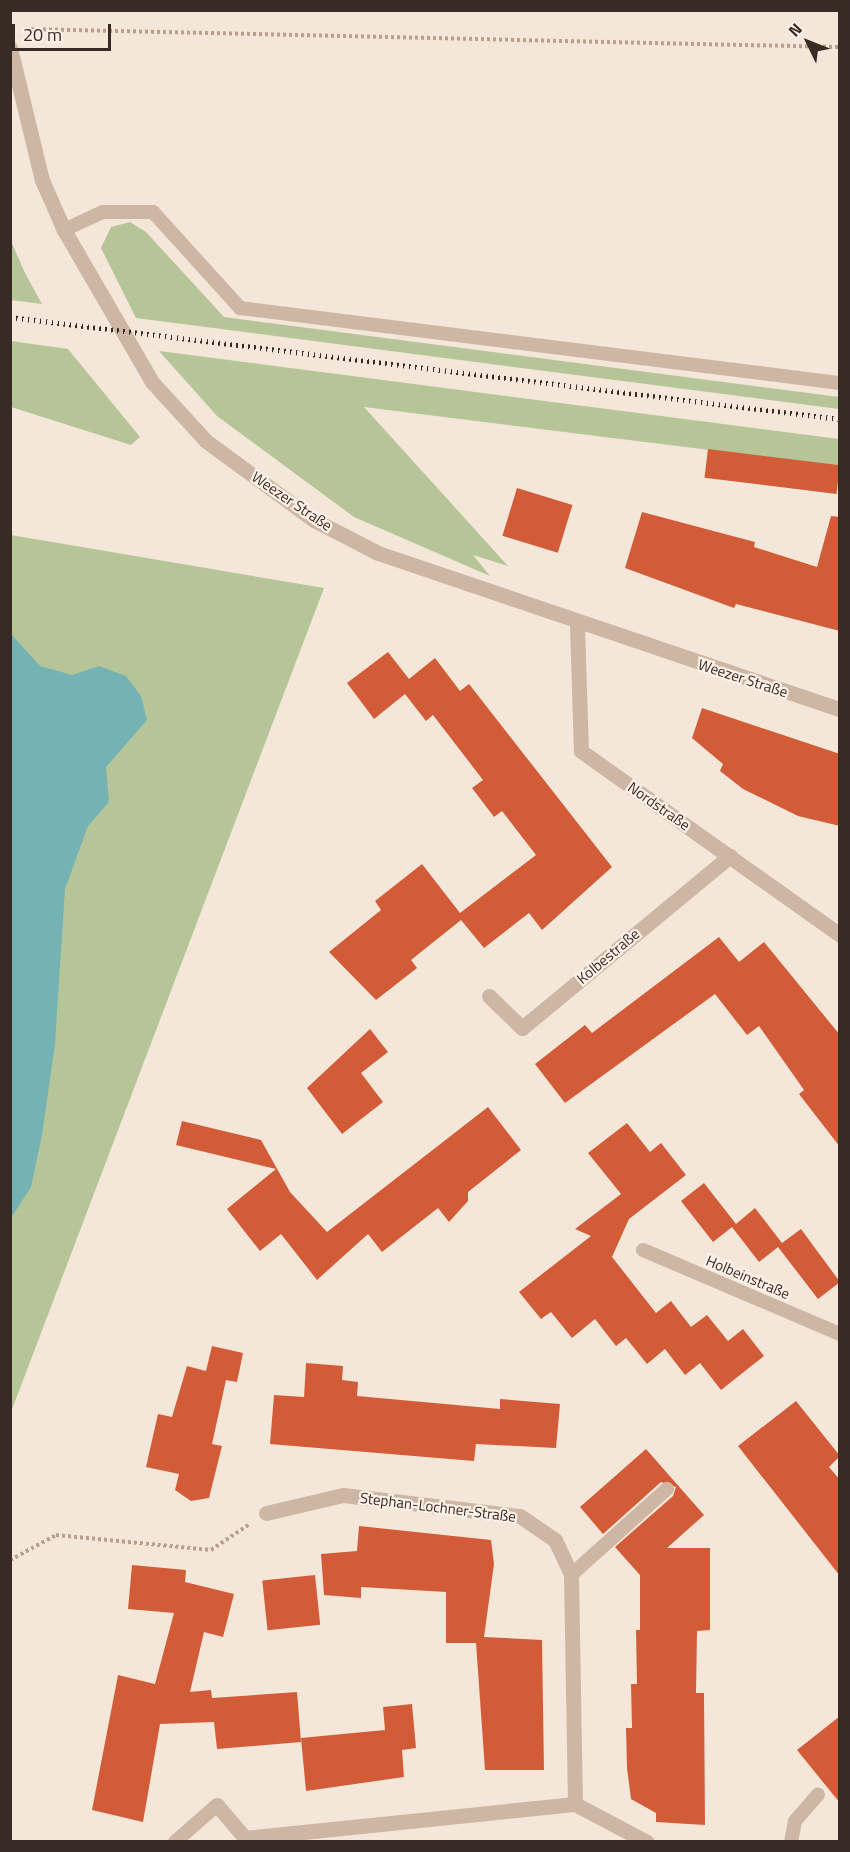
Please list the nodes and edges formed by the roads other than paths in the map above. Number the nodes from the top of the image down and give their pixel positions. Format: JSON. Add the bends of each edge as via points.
{"nodes":[{"id":1,"x":10,"y":48,"type":"edge"},
{"id":2,"x":64,"y":230,"type":"junction"},
{"id":3,"x":840,"y":383,"type":"edge"},
{"id":4,"x":577,"y":625,"type":"junction"},
{"id":5,"x":840,"y":709,"type":"edge"},
{"id":6,"x":730,"y":856,"type":"junction"},
{"id":7,"x":840,"y":934,"type":"edge"},
{"id":8,"x":489,"y":996,"type":"dead end"},
{"id":9,"x":643,"y":1250,"type":"dead end"},
{"id":10,"x":840,"y":1334,"type":"edge"},
{"id":11,"x":667,"y":1489,"type":"dead end"},
{"id":12,"x":266,"y":1513,"type":"road end"},
{"id":13,"x":571,"y":1575,"type":"junction"},
{"id":14,"x":818,"y":1795,"type":"dead end"},
{"id":15,"x":575,"y":1804,"type":"junction"},
{"id":16,"x":217,"y":1805,"type":"joint"},
{"id":17,"x":245,"y":1840,"type":"edge"},
{"id":18,"x":175,"y":1842,"type":"edge"},
{"id":19,"x":647,"y":1842,"type":"edge"},
{"id":20,"x":790,"y":1842,"type":"edge"}],
"edges":[{"from":1,"to":2,"type":"street","name":"Weezer Straße","via":[[42,180]]},
{"from":2,"to":3,"type":"lane","via":[[103,212],[153,212],[240,308]]},
{"from":2,"to":4,"type":"street","name":"Weezer Straße","via":[[152,382],[206,441],[314,520],[378,554]]},
{"from":4,"to":5,"type":"street","name":"Weezer Straße"},
{"from":4,"to":6,"type":"street","name":"Nordstraße","via":[[581,751]]},
{"from":6,"to":7,"type":"street","name":"Nordstraße"},
{"from":6,"to":8,"type":"street","name":"Kolbestraße","via":[[522,1028]]},
{"from":9,"to":10,"type":"lane","name":"Holbeinstraße"},
{"from":11,"to":13,"type":"lane"},
{"from":12,"to":13,"type":"street","name":"Stephan-Lochner-Straße","via":[[343,1495],[520,1516],[555,1540]]},
{"from":13,"to":15,"type":"street","name":"Stephan-Lochner-Straße"},
{"from":14,"to":20,"type":"lane","via":[[795,1821]]},
{"from":15,"to":17,"type":"street"},
{"from":15,"to":19,"type":"street"},
{"from":16,"to":17,"type":"street"},
{"from":16,"to":18,"type":"lane"}]}
